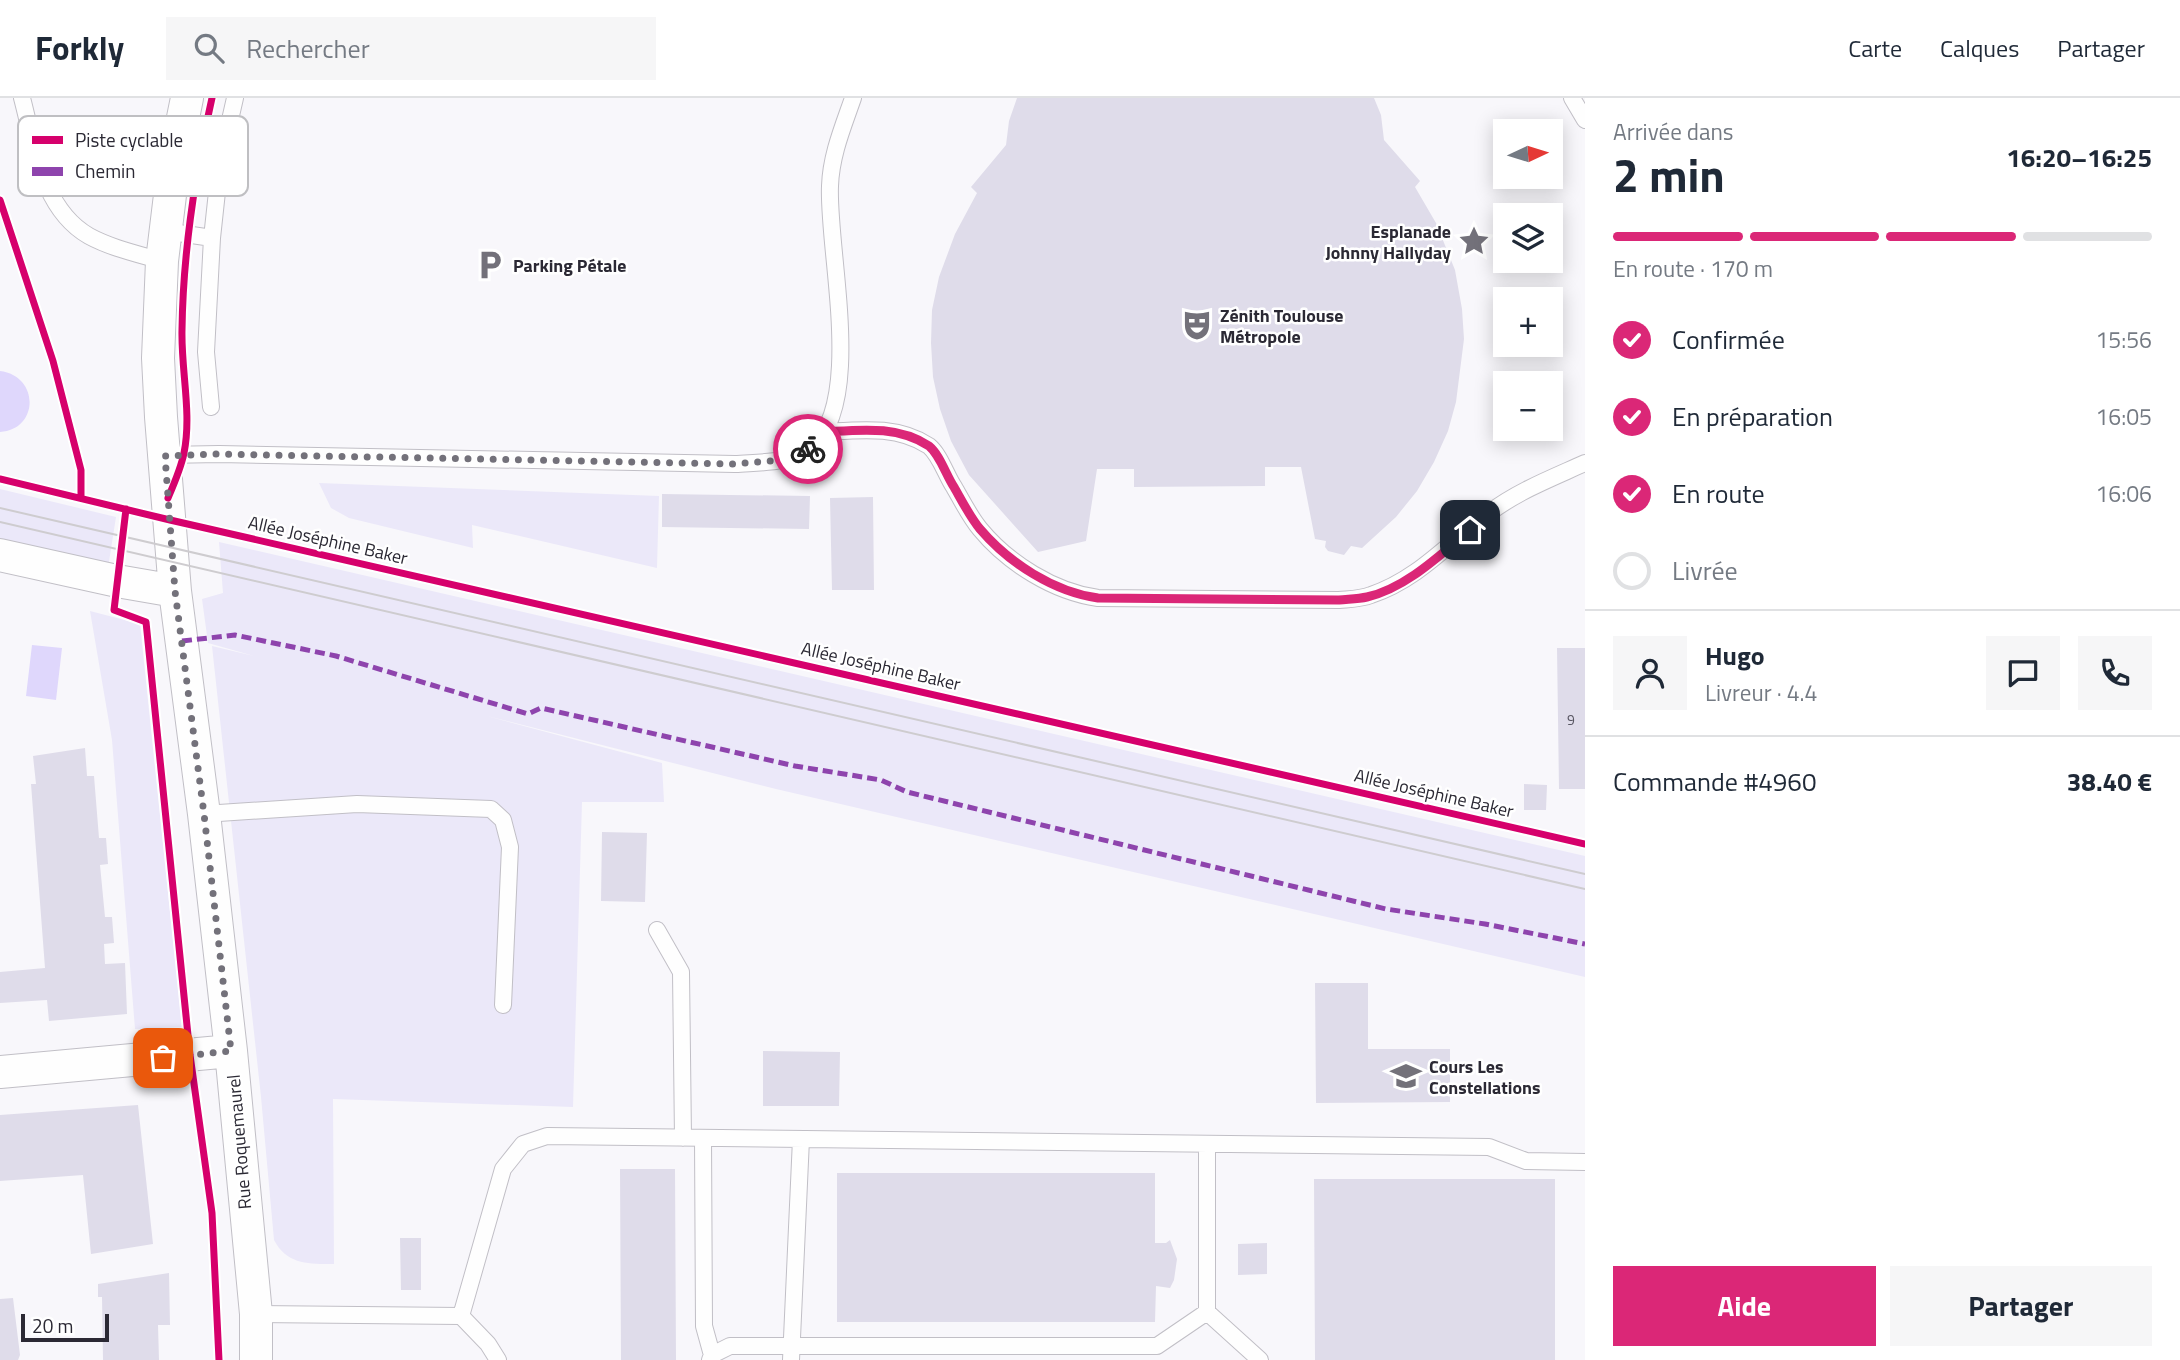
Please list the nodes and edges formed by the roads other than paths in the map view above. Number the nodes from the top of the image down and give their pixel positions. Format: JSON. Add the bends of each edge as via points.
{"nodes":[{"id":1,"x":22,"y":98,"type":"edge"},
{"id":2,"x":187,"y":98,"type":"edge"},
{"id":3,"x":235,"y":98,"type":"edge"},
{"id":4,"x":853,"y":98,"type":"edge"},
{"id":5,"x":1572,"y":98,"type":"edge"},
{"id":6,"x":27,"y":116,"type":"edge"},
{"id":7,"x":183,"y":116,"type":"edge"},
{"id":8,"x":231,"y":116,"type":"edge"},
{"id":9,"x":1585,"y":120,"type":"edge"},
{"id":10,"x":52,"y":196,"type":"edge"},
{"id":11,"x":170,"y":196,"type":"edge"},
{"id":12,"x":217,"y":196,"type":"edge"},
{"id":13,"x":212,"y":238,"type":"junction"},
{"id":14,"x":164,"y":246,"type":"junction"},
{"id":15,"x":211,"y":407,"type":"dead end"},
{"id":16,"x":824,"y":432,"type":"junction"},
{"id":17,"x":165,"y":456,"type":"junction"},
{"id":18,"x":1585,"y":463,"type":"edge"},
{"id":19,"x":0,"y":555,"type":"edge"},
{"id":20,"x":175,"y":591,"type":"junction"},
{"id":21,"x":204,"y":814,"type":"junction"},
{"id":22,"x":657,"y":930,"type":"dead end"},
{"id":23,"x":503,"y":1005,"type":"dead end"},
{"id":24,"x":231,"y":1051,"type":"junction"},
{"id":25,"x":0,"y":1072,"type":"edge"},
{"id":26,"x":683,"y":1138,"type":"junction"},
{"id":27,"x":703,"y":1138,"type":"junction"},
{"id":28,"x":801,"y":1139,"type":"junction"},
{"id":29,"x":1207,"y":1144,"type":"junction"},
{"id":30,"x":1585,"y":1162,"type":"edge"},
{"id":31,"x":1207,"y":1312,"type":"junction"},
{"id":32,"x":256,"y":1314,"type":"junction"},
{"id":33,"x":461,"y":1316,"type":"junction"},
{"id":34,"x":791,"y":1354,"type":"edge"},
{"id":35,"x":711,"y":1357,"type":"edge"},
{"id":36,"x":256,"y":1360,"type":"edge"},
{"id":37,"x":498,"y":1360,"type":"edge"},
{"id":38,"x":1260,"y":1360,"type":"edge"}],
"edges":[{"from":1,"to":6,"type":"lane"},
{"from":2,"to":7,"type":"street","name":"Rue Roquemaurel"},
{"from":3,"to":8,"type":"lane"},
{"from":4,"to":16,"type":"lane","via":[[831,167],[832,244],[841,322],[837,396]]},
{"from":5,"to":9,"type":"lane"},
{"from":10,"to":14,"type":"lane","via":[[68,221],[105,244]]},
{"from":11,"to":14,"type":"street","name":"Rue Roquemaurel"},
{"from":12,"to":13,"type":"lane"},
{"from":13,"to":14,"type":"lane"},
{"from":13,"to":15,"type":"lane","via":[[206,352]]},
{"from":14,"to":17,"type":"street","name":"Rue Roquemaurel","via":[[158,358]]},
{"from":16,"to":17,"type":"lane","via":[[801,454],[734,464]]},
{"from":16,"to":18,"type":"lane","via":[[890,430],[931,448],[980,529],[1012,559],[1076,595],[1098,598],[1339,600],[1368,596],[1416,573],[1489,513]]},
{"from":17,"to":20,"type":"street","name":"Rue Roquemaurel"},
{"from":19,"to":20,"type":"street"},
{"from":20,"to":21,"type":"street","name":"Rue Roquemaurel"},
{"from":21,"to":23,"type":"lane","via":[[357,804],[491,809],[503,820],[510,847]]},
{"from":21,"to":24,"type":"street","name":"Rue Roquemaurel"},
{"from":22,"to":26,"type":"lane","via":[[681,972]]},
{"from":24,"to":25,"type":"street"},
{"from":24,"to":32,"type":"street","name":"Rue Roquemaurel"},
{"from":26,"to":27,"type":"lane"},
{"from":26,"to":33,"type":"lane","via":[[547,1136],[523,1144],[503,1169]]},
{"from":27,"to":28,"type":"lane"},
{"from":27,"to":35,"type":"lane","via":[[704,1326]]},
{"from":28,"to":29,"type":"lane"},
{"from":28,"to":34,"type":"lane"},
{"from":29,"to":30,"type":"lane","via":[[1489,1147],[1526,1161]]},
{"from":29,"to":31,"type":"lane"},
{"from":31,"to":34,"type":"lane","via":[[1157,1346]]},
{"from":31,"to":38,"type":"lane"},
{"from":32,"to":33,"type":"lane"},
{"from":32,"to":36,"type":"street","name":"Rue Roquemaurel"},
{"from":33,"to":37,"type":"lane"},
{"from":34,"to":35,"type":"lane","via":[[730,1346]]}]}
